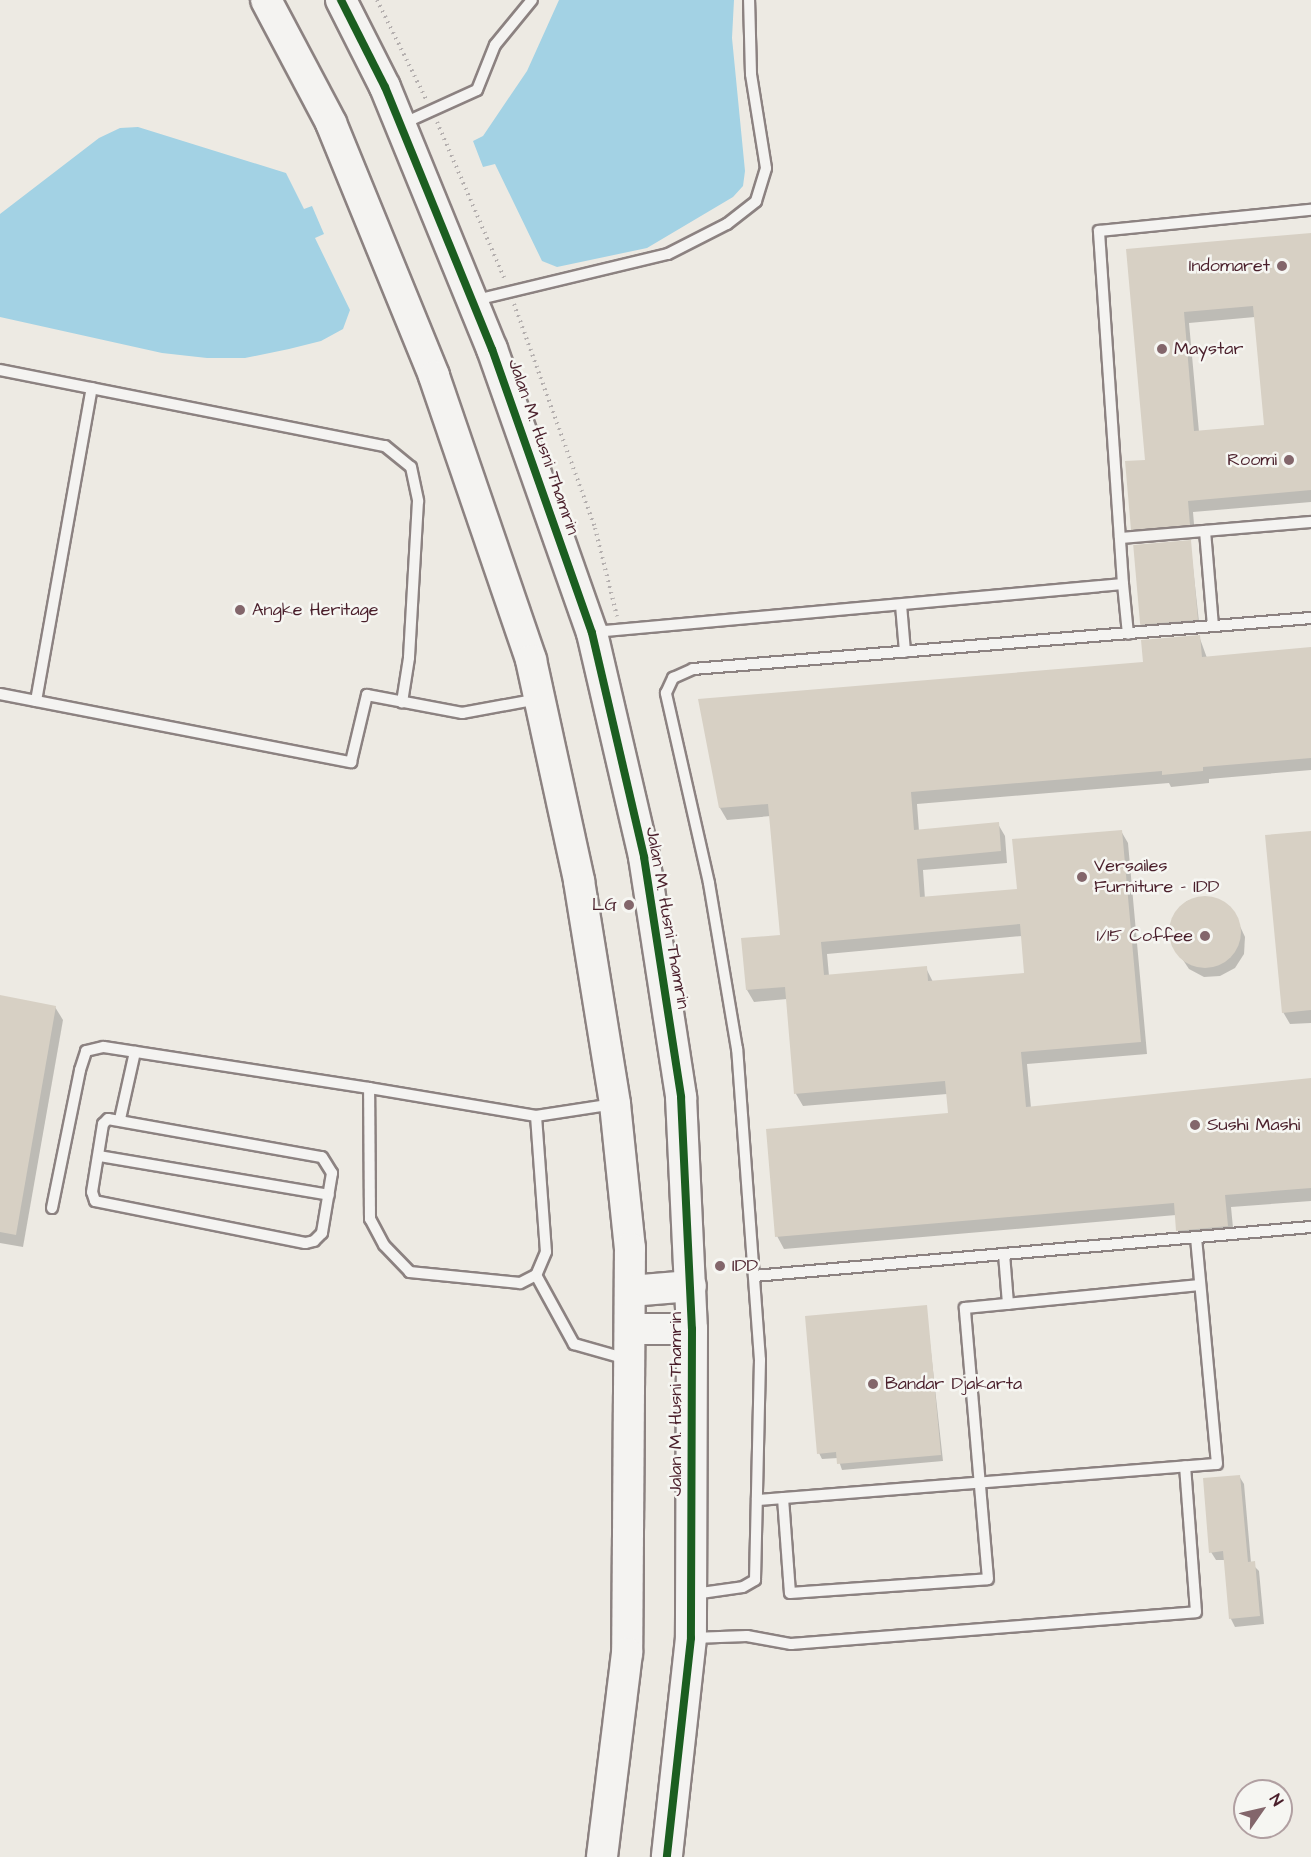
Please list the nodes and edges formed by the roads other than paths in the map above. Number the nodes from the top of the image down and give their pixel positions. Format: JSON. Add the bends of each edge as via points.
{"nodes":[{"id":1,"x":266,"y":0,"type":"edge"},
{"id":2,"x":341,"y":0,"type":"edge"},
{"id":3,"x":532,"y":0,"type":"edge"},
{"id":4,"x":749,"y":0,"type":"edge"},
{"id":5,"x":400,"y":125,"type":"junction"},
{"id":6,"x":1311,"y":210,"type":"edge"},
{"id":7,"x":472,"y":301,"type":"junction"},
{"id":8,"x":0,"y":370,"type":"edge"},
{"id":9,"x":92,"y":388,"type":"junction"},
{"id":10,"x":1311,"y":522,"type":"edge"},
{"id":11,"x":1205,"y":531,"type":"junction"},
{"id":12,"x":1120,"y":538,"type":"junction"},
{"id":13,"x":1124,"y":584,"type":"junction"},
{"id":14,"x":901,"y":605,"type":"junction"},
{"id":15,"x":1311,"y":618,"type":"edge"},
{"id":16,"x":1213,"y":626,"type":"junction"},
{"id":17,"x":592,"y":633,"type":"junction"},
{"id":18,"x":1128,"y":634,"type":"junction"},
{"id":19,"x":905,"y":652,"type":"junction"},
{"id":20,"x":0,"y":694,"type":"edge"},
{"id":21,"x":539,"y":699,"type":"junction"},
{"id":22,"x":36,"y":701,"type":"junction"},
{"id":23,"x":402,"y":702,"type":"junction"},
{"id":24,"x":135,"y":1052,"type":"junction"},
{"id":25,"x":369,"y":1088,"type":"junction"},
{"id":26,"x":615,"y":1104,"type":"junction"},
{"id":27,"x":536,"y":1116,"type":"junction"},
{"id":28,"x":120,"y":1119,"type":"junction"},
{"id":29,"x":99,"y":1156,"type":"junction"},
{"id":30,"x":329,"y":1195,"type":"junction"},
{"id":31,"x":52,"y":1208,"type":"dead end"},
{"id":32,"x":1311,"y":1227,"type":"edge"},
{"id":33,"x":1196,"y":1238,"type":"junction"},
{"id":34,"x":1004,"y":1254,"type":"junction"},
{"id":35,"x":536,"y":1275,"type":"junction"},
{"id":36,"x":754,"y":1276,"type":"junction"},
{"id":37,"x":1200,"y":1285,"type":"junction"},
{"id":38,"x":691,"y":1286,"type":"junction"},
{"id":39,"x":630,"y":1291,"type":"junction"},
{"id":40,"x":1008,"y":1304,"type":"junction"},
{"id":41,"x":632,"y":1329,"type":"junction"},
{"id":42,"x":692,"y":1329,"type":"junction"},
{"id":43,"x":631,"y":1360,"type":"junction"},
{"id":44,"x":1185,"y":1466,"type":"junction"},
{"id":45,"x":981,"y":1482,"type":"junction"},
{"id":46,"x":783,"y":1498,"type":"junction"},
{"id":47,"x":757,"y":1500,"type":"junction"},
{"id":48,"x":691,"y":1594,"type":"junction"},
{"id":49,"x":691,"y":1638,"type":"junction"},
{"id":50,"x":602,"y":1857,"type":"edge"},
{"id":51,"x":667,"y":1857,"type":"edge"}],
"edges":[{"from":1,"to":21,"type":"main road","via":[[331,123],[434,376],[531,660]]},
{"from":2,"to":5,"type":"main road","name":"Jalan M. Husni Thamrin"},
{"from":3,"to":5,"type":"lane","via":[[495,45],[477,90]]},
{"from":4,"to":7,"type":"lane","via":[[751,74],[766,168],[756,201],[727,224],[668,254]]},
{"from":5,"to":7,"type":"main road","name":"Jalan M. Husni Thamrin"},
{"from":6,"to":12,"type":"lane","via":[[1099,231]]},
{"from":7,"to":17,"type":"main road","name":"Jalan M. Husni Thamrin"},
{"from":8,"to":9,"type":"lane"},
{"from":9,"to":22,"type":"lane"},
{"from":9,"to":23,"type":"lane","via":[[385,447],[411,466],[418,501],[409,658]]},
{"from":10,"to":11,"type":"lane"},
{"from":11,"to":12,"type":"lane"},
{"from":11,"to":16,"type":"lane"},
{"from":12,"to":13,"type":"lane"},
{"from":13,"to":14,"type":"lane"},
{"from":13,"to":18,"type":"lane"},
{"from":14,"to":17,"type":"lane"},
{"from":14,"to":19,"type":"lane"},
{"from":15,"to":16,"type":"lane"},
{"from":16,"to":18,"type":"lane"},
{"from":17,"to":38,"type":"main road","name":"Jalan M. Husni Thamrin","via":[[644,857],[681,1097]]},
{"from":18,"to":19,"type":"lane"},
{"from":19,"to":36,"type":"lane","via":[[693,669],[673,678],[666,693],[709,883],[738,1049]]},
{"from":20,"to":22,"type":"lane"},
{"from":21,"to":23,"type":"lane","via":[[462,713]]},
{"from":21,"to":26,"type":"main road","via":[[579,881]]},
{"from":22,"to":23,"type":"lane","via":[[351,762],[367,695]]},
{"from":24,"to":25,"type":"lane"},
{"from":24,"to":28,"type":"lane"},
{"from":24,"to":31,"type":"lane","via":[[104,1047],[86,1051]]},
{"from":25,"to":27,"type":"lane"},
{"from":25,"to":35,"type":"lane","via":[[370,1219],[384,1245],[410,1272],[520,1283]]},
{"from":26,"to":27,"type":"lane"},
{"from":26,"to":39,"type":"main road","via":[[630,1248]]},
{"from":27,"to":35,"type":"lane","via":[[546,1252]]},
{"from":28,"to":29,"type":"lane","via":[[108,1119],[103,1124]]},
{"from":28,"to":30,"type":"lane","via":[[322,1157],[332,1173]]},
{"from":29,"to":30,"type":"lane"},
{"from":29,"to":30,"type":"lane","via":[[92,1192],[96,1201],[104,1205],[305,1243],[322,1233]]},
{"from":32,"to":33,"type":"lane"},
{"from":33,"to":34,"type":"lane"},
{"from":33,"to":37,"type":"lane"},
{"from":34,"to":36,"type":"lane"},
{"from":34,"to":40,"type":"lane"},
{"from":35,"to":43,"type":"lane","via":[[574,1344]]},
{"from":36,"to":47,"type":"lane","via":[[760,1360]]},
{"from":37,"to":40,"type":"lane"},
{"from":37,"to":44,"type":"lane","via":[[1216,1464]]},
{"from":38,"to":39,"type":"main road"},
{"from":38,"to":42,"type":"main road","name":"Jalan M. Husni Thamrin"},
{"from":39,"to":41,"type":"main road"},
{"from":40,"to":45,"type":"lane","via":[[965,1308]]},
{"from":41,"to":42,"type":"main road"},
{"from":41,"to":43,"type":"main road"},
{"from":42,"to":48,"type":"main road","name":"Jalan M. Husni Thamrin"},
{"from":43,"to":50,"type":"main road","via":[[627,1653]]},
{"from":44,"to":45,"type":"lane"},
{"from":44,"to":49,"type":"lane","via":[[1197,1612],[791,1644],[747,1636]]},
{"from":45,"to":46,"type":"lane"},
{"from":45,"to":46,"type":"lane","via":[[988,1579],[976,1580],[790,1593]]},
{"from":46,"to":47,"type":"lane"},
{"from":47,"to":48,"type":"lane","via":[[755,1580],[743,1587]]},
{"from":48,"to":49,"type":"main road","name":"Jalan M. Husni Thamrin"},
{"from":49,"to":51,"type":"main road","name":"Jalan M. Husni Thamrin"}]}
